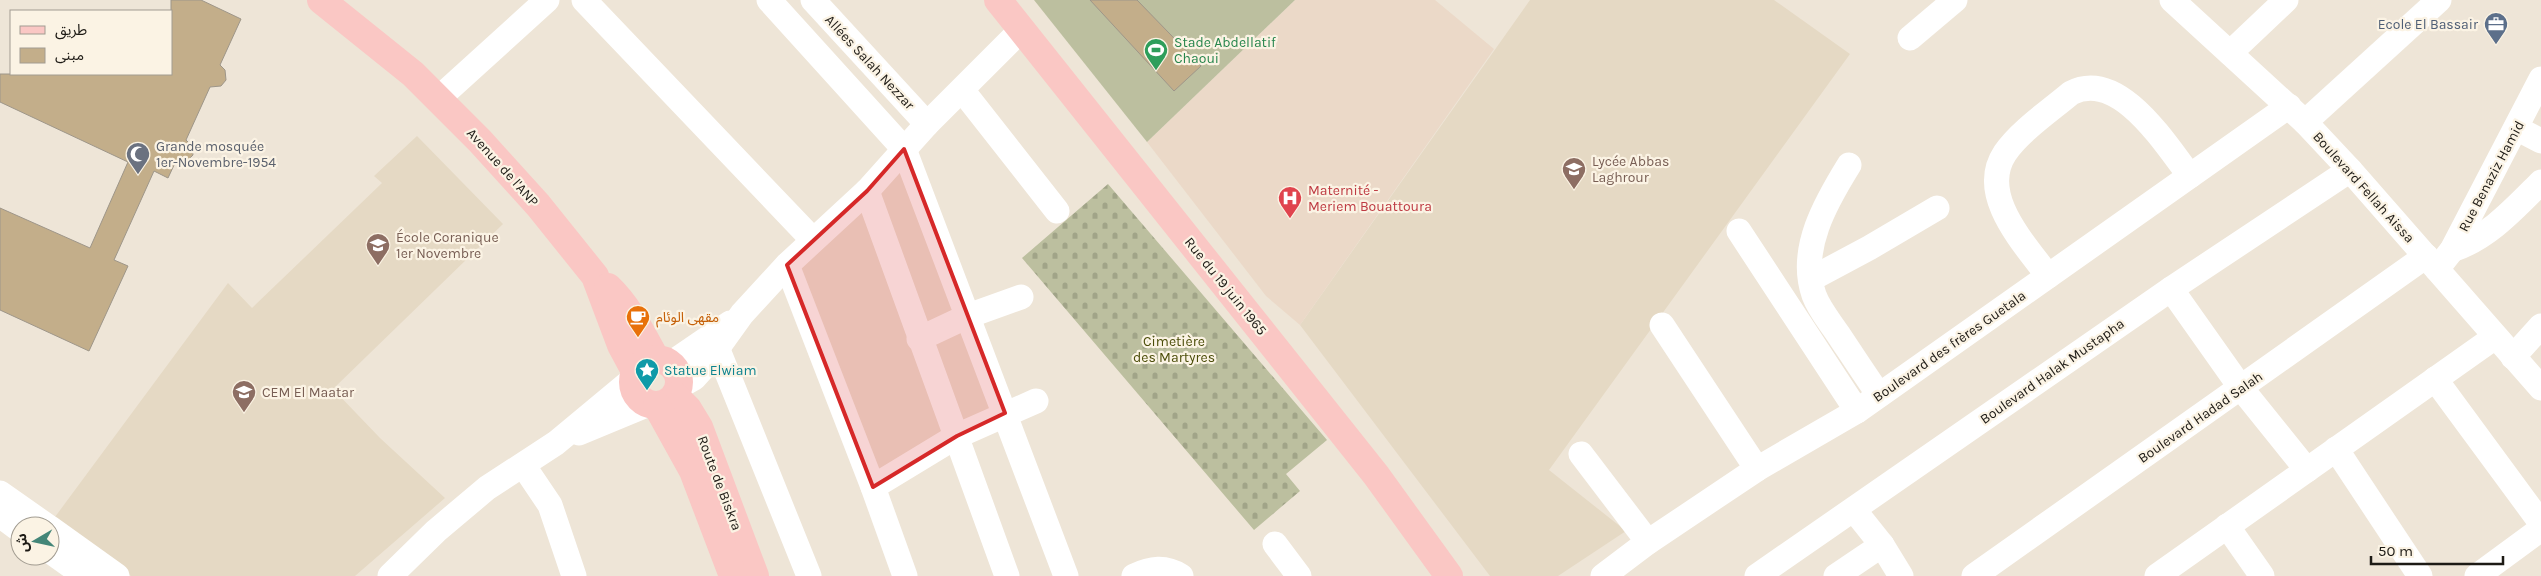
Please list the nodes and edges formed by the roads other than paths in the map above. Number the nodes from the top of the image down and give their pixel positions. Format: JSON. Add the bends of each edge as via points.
{"nodes":[{"id":1,"x":321,"y":0,"type":"edge"},
{"id":2,"x":547,"y":0,"type":"edge"},
{"id":3,"x":584,"y":0,"type":"edge"},
{"id":4,"x":769,"y":0,"type":"edge"},
{"id":5,"x":813,"y":0,"type":"edge"},
{"id":6,"x":998,"y":0,"type":"edge"},
{"id":7,"x":1955,"y":0,"type":"edge"},
{"id":8,"x":2172,"y":0,"type":"edge"},
{"id":9,"x":2286,"y":0,"type":"edge"},
{"id":10,"x":2437,"y":0,"type":"edge"},
{"id":11,"x":1021,"y":30,"type":"junction"},
{"id":12,"x":1910,"y":38,"type":"dead end"},
{"id":13,"x":2230,"y":53,"type":"junction"},
{"id":14,"x":2541,"y":79,"type":"edge"},
{"id":15,"x":962,"y":90,"type":"junction"},
{"id":16,"x":439,"y":98,"type":"junction"},
{"id":17,"x":2297,"y":114,"type":"junction"},
{"id":18,"x":927,"y":124,"type":"junction"},
{"id":19,"x":2516,"y":128,"type":"junction"},
{"id":20,"x":2541,"y":141,"type":"edge"},
{"id":21,"x":904,"y":149,"type":"junction"},
{"id":22,"x":1849,"y":166,"type":"dead end"},
{"id":23,"x":2350,"y":170,"type":"junction"},
{"id":24,"x":2190,"y":176,"type":"junction"},
{"id":25,"x":2541,"y":182,"type":"edge"},
{"id":26,"x":867,"y":191,"type":"junction"},
{"id":27,"x":1937,"y":208,"type":"dead end"},
{"id":28,"x":1057,"y":211,"type":"dead end"},
{"id":29,"x":1739,"y":231,"type":"dead end"},
{"id":30,"x":813,"y":240,"type":"junction"},
{"id":31,"x":2438,"y":259,"type":"junction"},
{"id":32,"x":787,"y":265,"type":"junction"},
{"id":33,"x":2048,"y":276,"type":"junction"},
{"id":34,"x":1811,"y":279,"type":"junction"},
{"id":35,"x":2171,"y":289,"type":"junction"},
{"id":36,"x":1021,"y":297,"type":"dead end"},
{"id":37,"x":742,"y":314,"type":"junction"},
{"id":38,"x":968,"y":316,"type":"junction"},
{"id":39,"x":1662,"y":325,"type":"dead end"},
{"id":40,"x":2541,"y":326,"type":"edge"},
{"id":41,"x":2495,"y":337,"type":"junction"},
{"id":42,"x":919,"y":339,"type":"junction"},
{"id":43,"x":718,"y":350,"type":"junction"},
{"id":44,"x":2513,"y":357,"type":"junction"},
{"id":45,"x":2435,"y":379,"type":"junction"},
{"id":46,"x":656,"y":383,"type":"junction"},
{"id":47,"x":2241,"y":388,"type":"junction"},
{"id":48,"x":2541,"y":388,"type":"edge"},
{"id":49,"x":1879,"y":395,"type":"junction"},
{"id":50,"x":1036,"y":401,"type":"dead end"},
{"id":51,"x":1857,"y":411,"type":"junction"},
{"id":52,"x":1005,"y":413,"type":"junction"},
{"id":53,"x":957,"y":436,"type":"junction"},
{"id":54,"x":2336,"y":449,"type":"junction"},
{"id":55,"x":1581,"y":454,"type":"dead end"},
{"id":56,"x":524,"y":465,"type":"junction"},
{"id":57,"x":1757,"y":469,"type":"junction"},
{"id":58,"x":2306,"y":470,"type":"junction"},
{"id":59,"x":873,"y":487,"type":"junction"},
{"id":60,"x":0,"y":493,"type":"edge"},
{"id":61,"x":1854,"y":510,"type":"junction"},
{"id":62,"x":33,"y":516,"type":"edge"},
{"id":63,"x":2541,"y":523,"type":"edge"},
{"id":64,"x":2227,"y":526,"type":"junction"},
{"id":65,"x":2541,"y":529,"type":"edge"},
{"id":66,"x":60,"y":535,"type":"edge"},
{"id":67,"x":1648,"y":542,"type":"junction"},
{"id":68,"x":1275,"y":544,"type":"dead end"},
{"id":69,"x":1882,"y":545,"type":"junction"},
{"id":70,"x":60,"y":558,"type":"edge"},
{"id":71,"x":85,"y":576,"type":"edge"},
{"id":72,"x":117,"y":576,"type":"edge"},
{"id":73,"x":390,"y":576,"type":"edge"},
{"id":74,"x":574,"y":576,"type":"edge"},
{"id":75,"x":733,"y":576,"type":"edge"},
{"id":76,"x":754,"y":576,"type":"edge"},
{"id":77,"x":809,"y":576,"type":"edge"},
{"id":78,"x":904,"y":576,"type":"edge"},
{"id":79,"x":1007,"y":576,"type":"edge"},
{"id":80,"x":1066,"y":576,"type":"edge"},
{"id":81,"x":1134,"y":576,"type":"edge"},
{"id":82,"x":1181,"y":576,"type":"edge"},
{"id":83,"x":1300,"y":576,"type":"edge"},
{"id":84,"x":1449,"y":576,"type":"edge"},
{"id":85,"x":1603,"y":576,"type":"edge"},
{"id":86,"x":1757,"y":576,"type":"edge"},
{"id":87,"x":1836,"y":576,"type":"edge"},
{"id":88,"x":1901,"y":576,"type":"edge"},
{"id":89,"x":1974,"y":576,"type":"edge"},
{"id":90,"x":2157,"y":576,"type":"edge"},
{"id":91,"x":2262,"y":576,"type":"edge"},
{"id":92,"x":2420,"y":576,"type":"edge"},
{"id":93,"x":2477,"y":576,"type":"edge"}],
"edges":[{"from":1,"to":16,"type":"main road","name":"Avenue de l'ANP"},
{"from":2,"to":16,"type":"street"},
{"from":3,"to":30,"type":"street"},
{"from":4,"to":21,"type":"street"},
{"from":5,"to":18,"type":"street","name":"Allées Salah Nezzar"},
{"from":6,"to":11,"type":"main road","name":"Rue du 19 juin 1965"},
{"from":7,"to":12,"type":"street"},
{"from":8,"to":13,"type":"street","name":"Boulevard Fellah Aissa"},
{"from":9,"to":13,"type":"street"},
{"from":10,"to":17,"type":"street","name":"Boulevard des frères Guetala"},
{"from":11,"to":15,"type":"street"},
{"from":11,"to":84,"type":"main road","name":"Rue du 19 juin 1965","via":[[1370,467]]},
{"from":13,"to":17,"type":"street","name":"Boulevard Fellah Aissa"},
{"from":14,"to":19,"type":"street","name":"Rue Benaziz Hamid"},
{"from":15,"to":18,"type":"street"},
{"from":15,"to":28,"type":"street"},
{"from":16,"to":46,"type":"main road","name":"Avenue de l'ANP","via":[[538,205],[595,276],[616,295]]},
{"from":17,"to":23,"type":"street","name":"Boulevard Fellah Aissa"},
{"from":17,"to":24,"type":"street","name":"Boulevard des frères Guetala"},
{"from":18,"to":21,"type":"street"},
{"from":19,"to":20,"type":"street"},
{"from":19,"to":31,"type":"street","name":"Rue Benaziz Hamid"},
{"from":21,"to":26,"type":"street"},
{"from":21,"to":38,"type":"street"},
{"from":22,"to":34,"type":"street","via":[[1826,202],[1817,224]]},
{"from":23,"to":31,"type":"street","name":"Boulevard Fellah Aissa"},
{"from":23,"to":35,"type":"street","name":"Boulevard Halak Mustapha"},
{"from":24,"to":33,"type":"street","name":"Boulevard des frères Guetala"},
{"from":24,"to":33,"type":"street","via":[[2132,106],[2093,86],[2071,93],[2004,154],[1997,175],[1998,193],[2007,219]]},
{"from":25,"to":31,"type":"street","via":[[2481,238]]},
{"from":26,"to":30,"type":"street"},
{"from":26,"to":42,"type":"street"},
{"from":27,"to":34,"type":"street"},
{"from":29,"to":51,"type":"street"},
{"from":30,"to":32,"type":"street"},
{"from":31,"to":41,"type":"street","name":"Boulevard Fellah Aissa"},
{"from":31,"to":47,"type":"street","name":"Boulevard Hadad Salah"},
{"from":32,"to":37,"type":"street"},
{"from":32,"to":59,"type":"street"},
{"from":33,"to":49,"type":"street","name":"Boulevard des frères Guetala"},
{"from":34,"to":49,"type":"street","via":[[1819,306]]},
{"from":35,"to":47,"type":"street"},
{"from":35,"to":61,"type":"street","name":"Boulevard Halak Mustapha"},
{"from":36,"to":38,"type":"street"},
{"from":37,"to":43,"type":"street"},
{"from":37,"to":46,"type":"street"},
{"from":38,"to":42,"type":"street"},
{"from":38,"to":52,"type":"street"},
{"from":39,"to":57,"type":"street"},
{"from":40,"to":44,"type":"street"},
{"from":41,"to":44,"type":"street","name":"Boulevard Fellah Aissa"},
{"from":41,"to":45,"type":"street"},
{"from":42,"to":53,"type":"street"},
{"from":43,"to":46,"type":"street","via":[[700,372]]},
{"from":43,"to":77,"type":"street"},
{"from":44,"to":48,"type":"street","name":"Boulevard Fellah Aissa"},
{"from":45,"to":54,"type":"street"},
{"from":45,"to":63,"type":"street"},
{"from":46,"to":56,"type":"street","via":[[556,442]]},
{"from":46,"to":75,"type":"main road","name":"Route de Biskra"},
{"from":46,"to":76,"type":"main road","name":"Route de Biskra","via":[[688,409],[699,427]]},
{"from":47,"to":58,"type":"street"},
{"from":47,"to":89,"type":"street","name":"Boulevard Hadad Salah"},
{"from":49,"to":51,"type":"street","name":"Boulevard des frères Guetala"},
{"from":50,"to":52,"type":"street"},
{"from":51,"to":57,"type":"street","name":"Boulevard des frères Guetala"},
{"from":52,"to":53,"type":"street"},
{"from":52,"to":80,"type":"street"},
{"from":53,"to":59,"type":"street"},
{"from":53,"to":79,"type":"street"},
{"from":54,"to":58,"type":"street"},
{"from":54,"to":92,"type":"street"},
{"from":55,"to":67,"type":"street"},
{"from":56,"to":73,"type":"street","via":[[487,488]]},
{"from":56,"to":74,"type":"street","via":[[550,505],[562,517]]},
{"from":57,"to":67,"type":"street","name":"Boulevard des frères Guetala"},
{"from":58,"to":64,"type":"street"},
{"from":59,"to":78,"type":"street"},
{"from":60,"to":62,"type":"street"},
{"from":61,"to":69,"type":"street"},
{"from":61,"to":86,"type":"street","name":"Boulevard Halak Mustapha"},
{"from":64,"to":90,"type":"street"},
{"from":64,"to":91,"type":"street"},
{"from":65,"to":93,"type":"street"},
{"from":66,"to":72,"type":"street"},
{"from":67,"to":85,"type":"street","name":"Boulevard des frères Guetala"},
{"from":68,"to":83,"type":"street"},
{"from":69,"to":87,"type":"street"},
{"from":69,"to":88,"type":"street"},
{"from":70,"to":71,"type":"street"},
{"from":81,"to":82,"type":"street","via":[[1162,568]]}]}
